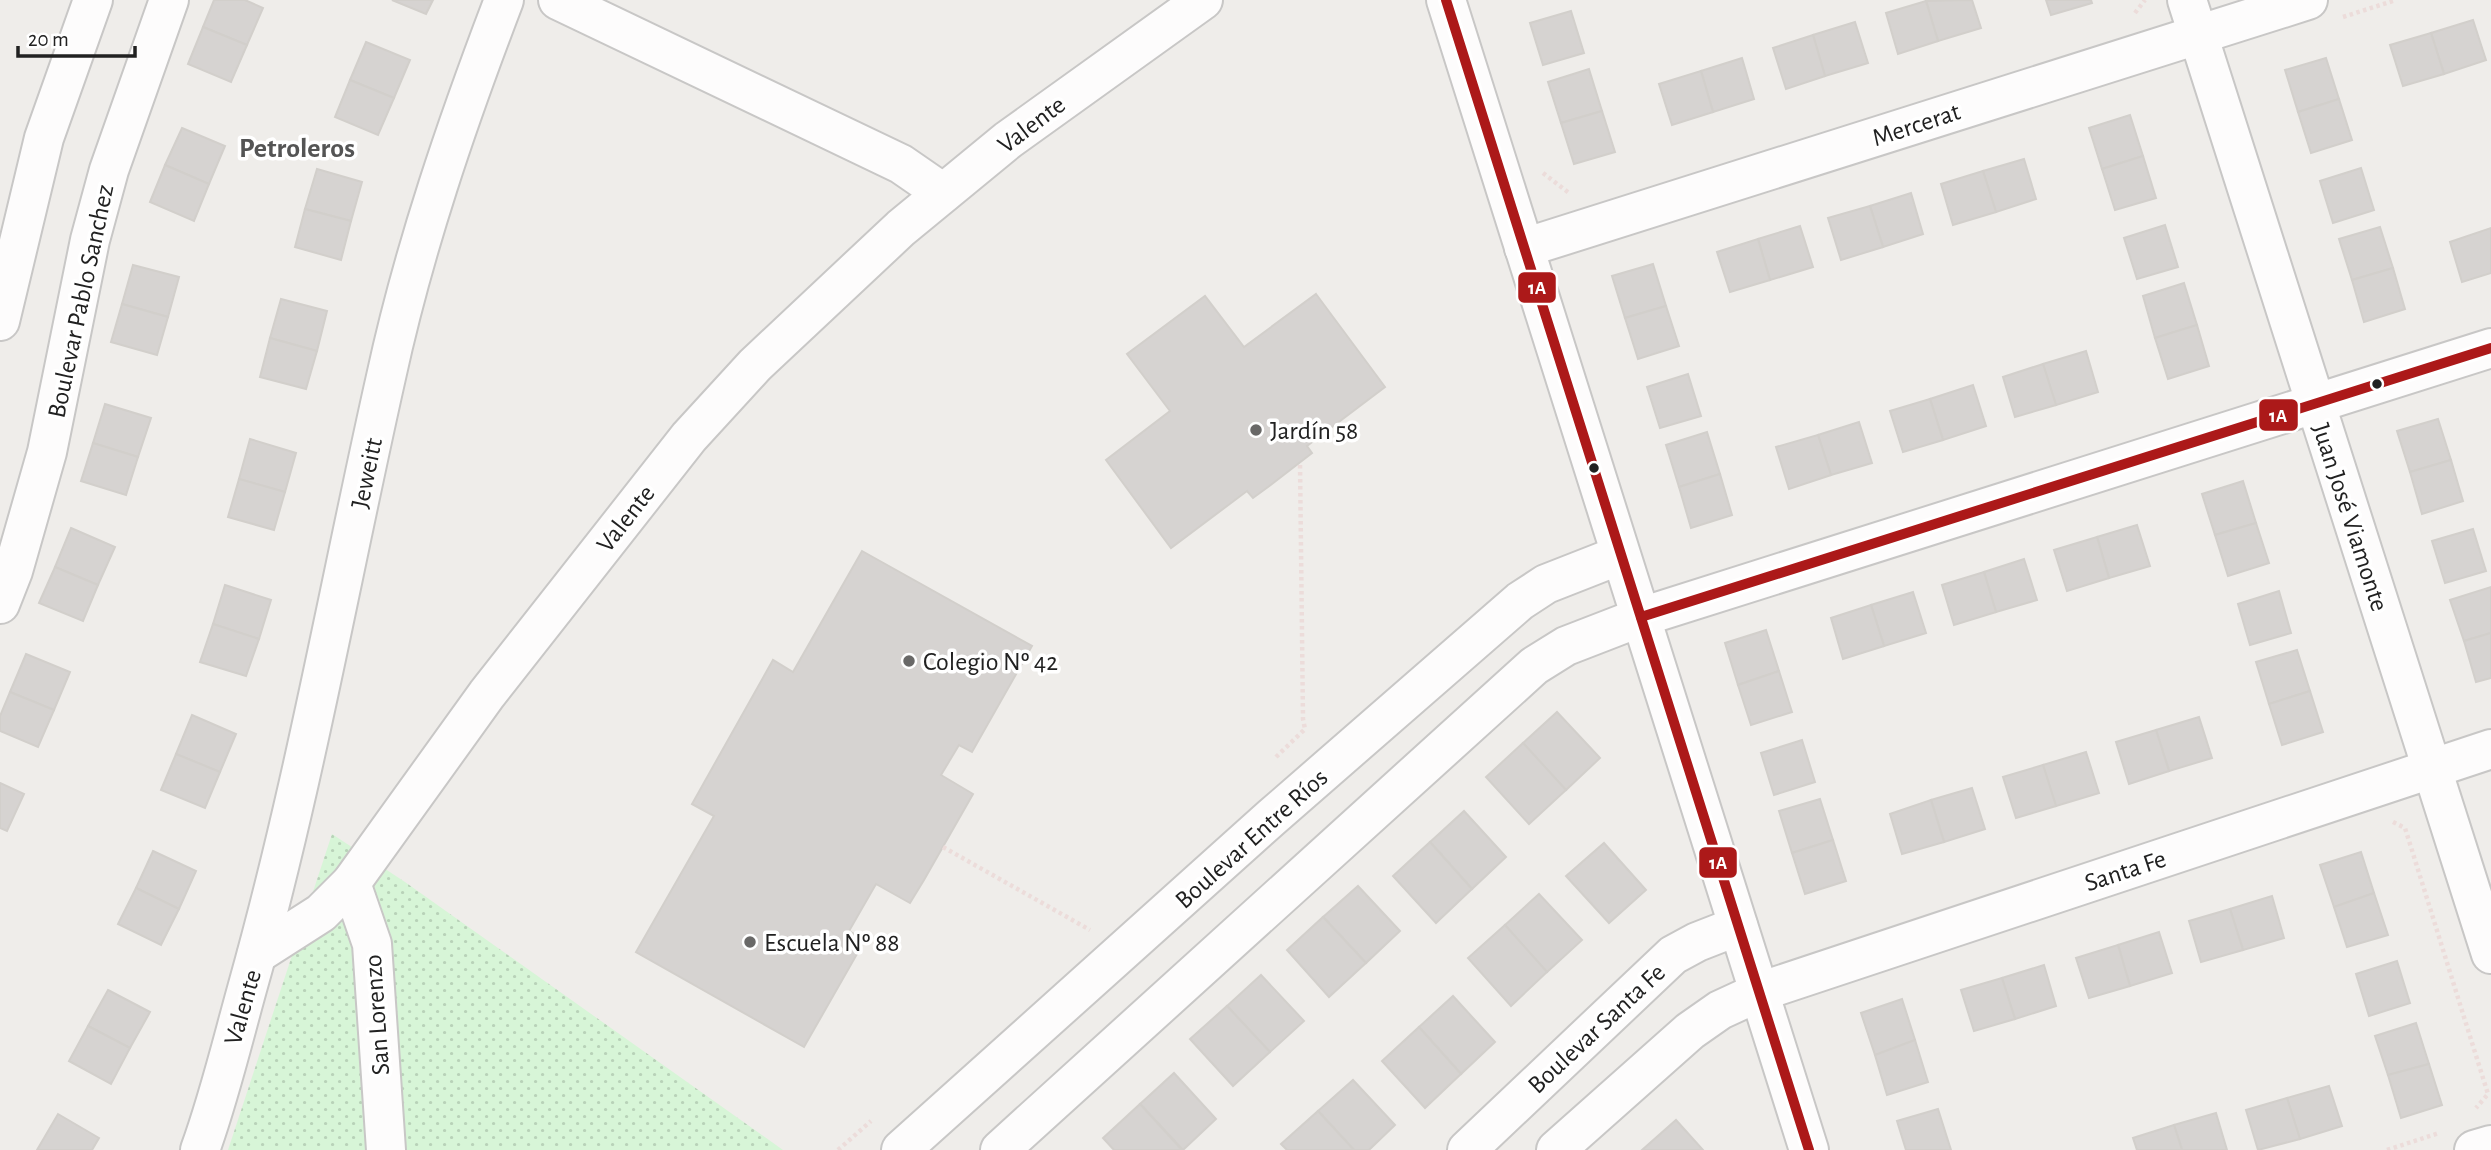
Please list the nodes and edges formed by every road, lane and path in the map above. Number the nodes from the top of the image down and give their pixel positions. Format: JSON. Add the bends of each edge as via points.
{"nodes":[{"id":1,"x":93,"y":0,"type":"edge"},
{"id":2,"x":169,"y":0,"type":"edge"},
{"id":3,"x":503,"y":0,"type":"edge"},
{"id":4,"x":558,"y":0,"type":"edge"},
{"id":5,"x":1203,"y":0,"type":"edge"},
{"id":6,"x":1446,"y":0,"type":"edge"},
{"id":7,"x":2308,"y":0,"type":"edge"},
{"id":8,"x":2396,"y":0,"type":"edge"},
{"id":9,"x":2192,"y":17,"type":"edge"},
{"id":10,"x":2343,"y":17,"type":"dead end"},
{"id":11,"x":943,"y":193,"type":"junction"},
{"id":12,"x":1524,"y":248,"type":"junction"},
{"id":13,"x":0,"y":321,"type":"edge"},
{"id":14,"x":2491,"y":348,"type":"edge"},
{"id":15,"x":2315,"y":404,"type":"junction"},
{"id":16,"x":1300,"y":463,"type":"dead end"},
{"id":17,"x":1620,"y":555,"type":"junction"},
{"id":18,"x":0,"y":604,"type":"edge"},
{"id":19,"x":1641,"y":617,"type":"junction"},
{"id":20,"x":2491,"y":749,"type":"edge"},
{"id":21,"x":1270,"y":762,"type":"dead end"},
{"id":22,"x":2430,"y":768,"type":"junction"},
{"id":23,"x":2384,"y":817,"type":"dead end"},
{"id":24,"x":943,"y":846,"type":"dead end"},
{"id":25,"x":351,"y":883,"type":"junction"},
{"id":26,"x":1100,"y":922,"type":"dead end"},
{"id":27,"x":1738,"y":926,"type":"junction"},
{"id":28,"x":257,"y":954,"type":"junction"},
{"id":29,"x":2491,"y":954,"type":"edge"},
{"id":30,"x":1759,"y":992,"type":"junction"},
{"id":31,"x":880,"y":1114,"type":"dead end"},
{"id":32,"x":2472,"y":1135,"type":"edge"},
{"id":33,"x":200,"y":1150,"type":"edge"},
{"id":34,"x":386,"y":1150,"type":"edge"},
{"id":35,"x":838,"y":1150,"type":"edge"},
{"id":36,"x":901,"y":1150,"type":"edge"},
{"id":37,"x":1000,"y":1150,"type":"edge"},
{"id":38,"x":1466,"y":1150,"type":"edge"},
{"id":39,"x":1556,"y":1150,"type":"edge"},
{"id":40,"x":1809,"y":1150,"type":"edge"},
{"id":41,"x":2387,"y":1150,"type":"edge"}],
"edges":[{"from":1,"to":13,"type":"street","via":[[44,138]]},
{"from":2,"to":18,"type":"street","name":"Boulevar Pablo Sanchez","via":[[109,170],[90,240],[47,452]]},
{"from":3,"to":28,"type":"street","name":"Jeweitt","via":[[414,263]]},
{"from":4,"to":11,"type":"street","via":[[901,164]]},
{"from":5,"to":11,"type":"street","name":"Valente","via":[[1008,140]]},
{"from":6,"to":12,"type":"street"},
{"from":7,"to":9,"type":"street","name":"Mercerat"},
{"from":8,"to":10,"type":"path"},
{"from":9,"to":12,"type":"street","name":"Mercerat"},
{"from":9,"to":15,"type":"street","name":"Juan José Viamonte"},
{"from":11,"to":25,"type":"street","name":"Valente","via":[[755,365],[689,437],[487,694]]},
{"from":12,"to":17,"type":"street"},
{"from":14,"to":15,"type":"street"},
{"from":15,"to":19,"type":"street"},
{"from":15,"to":22,"type":"street","name":"Juan José Viamonte"},
{"from":16,"to":21,"type":"path","via":[[1305,729]]},
{"from":17,"to":19,"type":"street"},
{"from":17,"to":36,"type":"street","name":"Boulevar Entre Ríos","via":[[1546,584],[1520,601]]},
{"from":19,"to":27,"type":"street"},
{"from":19,"to":37,"type":"street","via":[[1566,646],[1534,666]]},
{"from":20,"to":22,"type":"street","name":"Santa Fe"},
{"from":22,"to":29,"type":"street","name":"Juan José Viamonte"},
{"from":22,"to":30,"type":"street","name":"Santa Fe"},
{"from":23,"to":32,"type":"path","via":[[2405,828],[2488,1094]]},
{"from":24,"to":26,"type":"path","via":[[1091,931]]},
{"from":25,"to":28,"type":"street","name":"Valente","via":[[321,914]]},
{"from":25,"to":34,"type":"street","name":"San Lorenzo","via":[[372,944]]},
{"from":27,"to":30,"type":"street"},
{"from":27,"to":38,"type":"street","name":"Boulevar Santa Fe","via":[[1673,955]]},
{"from":28,"to":33,"type":"street","name":"Valente"},
{"from":30,"to":39,"type":"street","via":[[1720,1010],[1690,1031]]},
{"from":30,"to":40,"type":"street"},
{"from":31,"to":35,"type":"path"},
{"from":32,"to":41,"type":"path"}]}
